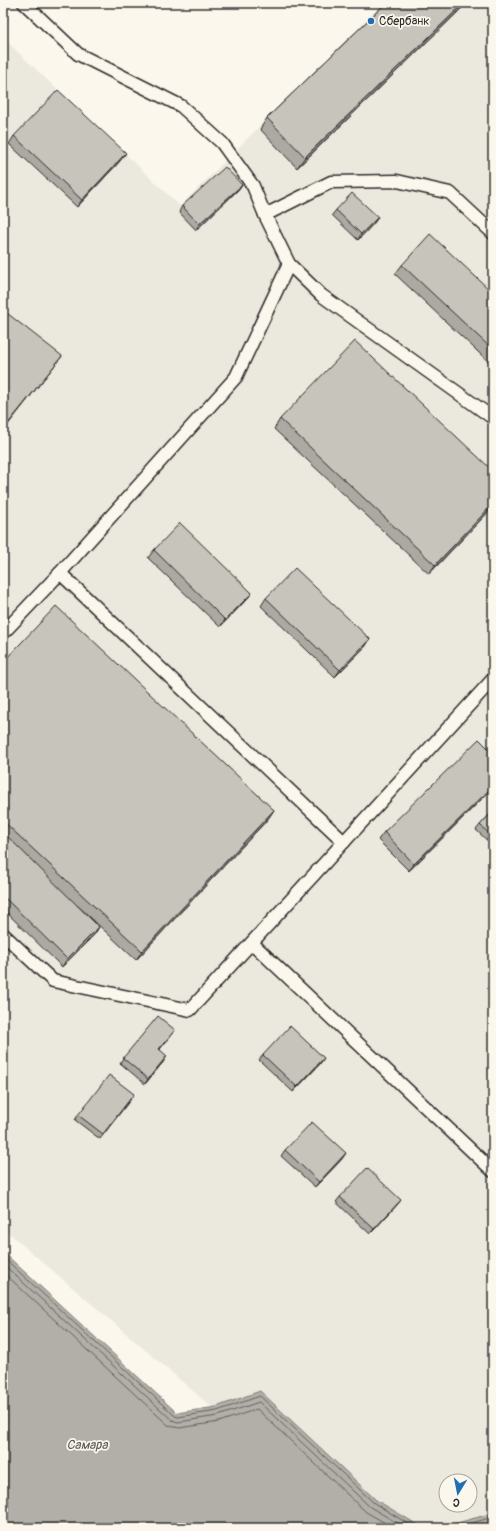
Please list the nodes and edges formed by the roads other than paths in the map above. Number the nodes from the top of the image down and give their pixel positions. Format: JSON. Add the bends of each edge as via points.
{"nodes":[{"id":1,"x":24,"y":3,"type":"edge"},
{"id":2,"x":265,"y":215,"type":"junction"},
{"id":3,"x":493,"y":232,"type":"edge"},
{"id":4,"x":289,"y":264,"type":"junction"},
{"id":5,"x":493,"y":418,"type":"edge"},
{"id":6,"x":60,"y":573,"type":"junction"},
{"id":7,"x":3,"y":633,"type":"edge"},
{"id":8,"x":493,"y":679,"type":"edge"},
{"id":9,"x":344,"y":842,"type":"junction"},
{"id":10,"x":3,"y":934,"type":"edge"},
{"id":11,"x":252,"y":943,"type":"junction"},
{"id":12,"x":493,"y":1171,"type":"edge"}],
"edges":[{"from":1,"to":2,"type":"lane","via":[[78,54],[182,106],[222,143],[253,186]]},
{"from":2,"to":3,"type":"lane","via":[[330,182],[397,181],[450,193]]},
{"from":2,"to":4,"type":"lane"},
{"from":4,"to":5,"type":"lane","via":[[321,295]]},
{"from":4,"to":6,"type":"lane","via":[[236,377]]},
{"from":6,"to":7,"type":"lane"},
{"from":6,"to":9,"type":"lane"},
{"from":8,"to":9,"type":"lane"},
{"from":9,"to":11,"type":"lane"},
{"from":10,"to":11,"type":"lane","via":[[53,981],[190,1010]]},
{"from":11,"to":12,"type":"lane"}]}
